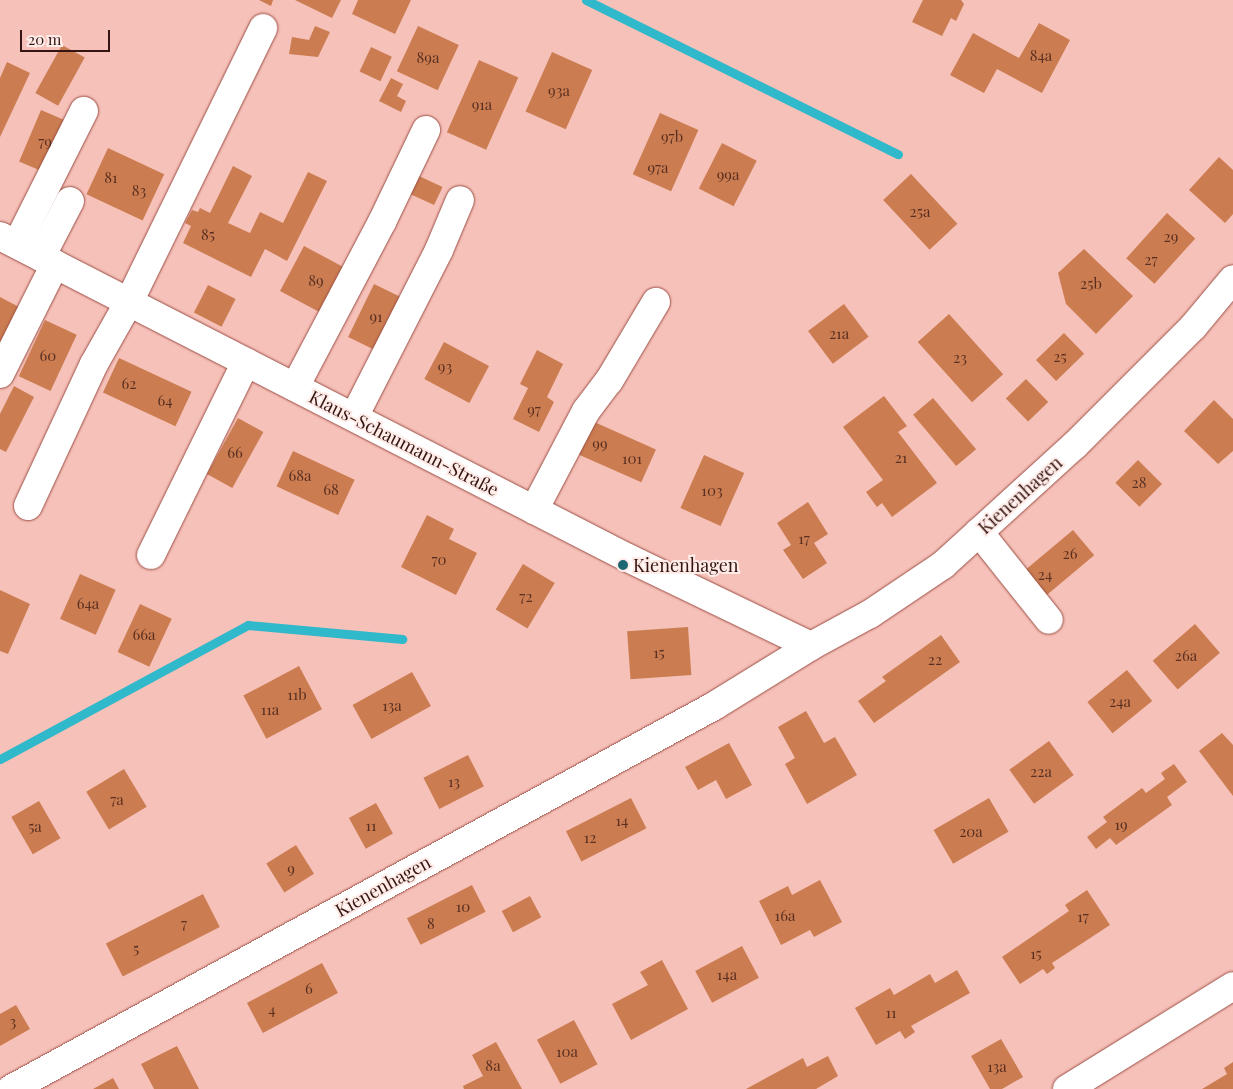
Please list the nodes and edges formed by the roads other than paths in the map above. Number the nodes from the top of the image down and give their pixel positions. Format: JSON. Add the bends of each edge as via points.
{"nodes":[{"id":1,"x":263,"y":28,"type":"dead end"},
{"id":2,"x":84,"y":111,"type":"dead end"},
{"id":3,"x":426,"y":130,"type":"dead end"},
{"id":4,"x":460,"y":200,"type":"dead end"},
{"id":5,"x":70,"y":201,"type":"dead end"},
{"id":6,"x":8,"y":240,"type":"edge"},
{"id":7,"x":48,"y":260,"type":"junction"},
{"id":8,"x":1233,"y":279,"type":"edge"},
{"id":9,"x":129,"y":302,"type":"junction"},
{"id":10,"x":656,"y":302,"type":"dead end"},
{"id":11,"x":246,"y":362,"type":"junction"},
{"id":12,"x":0,"y":374,"type":"edge"},
{"id":13,"x":295,"y":387,"type":"junction"},
{"id":14,"x":354,"y":417,"type":"junction"},
{"id":15,"x":28,"y":506,"type":"dead end"},
{"id":16,"x":534,"y":510,"type":"junction"},
{"id":17,"x":979,"y":532,"type":"junction"},
{"id":18,"x":151,"y":555,"type":"dead end"},
{"id":19,"x":1049,"y":620,"type":"dead end"},
{"id":20,"x":811,"y":646,"type":"junction"},
{"id":21,"x":1233,"y":986,"type":"edge"},
{"id":22,"x":11,"y":1089,"type":"edge"},
{"id":23,"x":1067,"y":1089,"type":"edge"}],
"edges":[{"from":1,"to":9,"type":"street"},
{"from":2,"to":6,"type":"street"},
{"from":3,"to":13,"type":"street","via":[[382,222]]},
{"from":4,"to":14,"type":"street","via":[[439,250]]},
{"from":5,"to":7,"type":"street"},
{"from":6,"to":7,"type":"street","name":"Klaus-Schaumann-Straße"},
{"from":7,"to":9,"type":"street","name":"Klaus-Schaumann-Straße"},
{"from":7,"to":12,"type":"street"},
{"from":8,"to":17,"type":"street","name":"Kienenhagen","via":[[1193,327],[1074,446]]},
{"from":9,"to":11,"type":"street","name":"Klaus-Schaumann-Straße"},
{"from":9,"to":15,"type":"street","via":[[90,372]]},
{"from":10,"to":16,"type":"street","via":[[609,381],[586,411]]},
{"from":11,"to":13,"type":"street","name":"Klaus-Schaumann-Straße"},
{"from":11,"to":18,"type":"street"},
{"from":13,"to":14,"type":"street","name":"Klaus-Schaumann-Straße"},
{"from":14,"to":16,"type":"street","name":"Klaus-Schaumann-Straße"},
{"from":16,"to":20,"type":"street","name":"Klaus-Schaumann-Straße"},
{"from":17,"to":19,"type":"street"},
{"from":17,"to":20,"type":"street","name":"Kienenhagen","via":[[935,570],[870,614]]},
{"from":20,"to":22,"type":"street","name":"Kienenhagen","via":[[714,706]]},
{"from":21,"to":23,"type":"street"}]}
